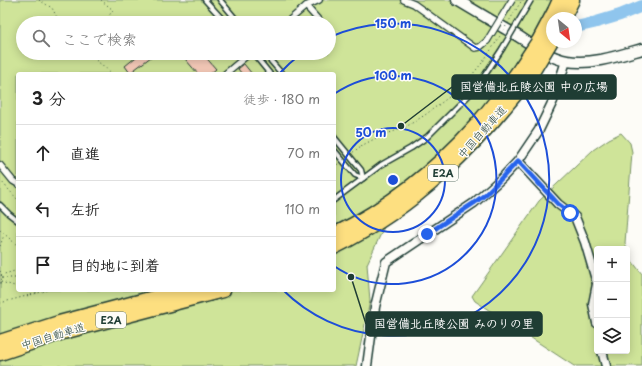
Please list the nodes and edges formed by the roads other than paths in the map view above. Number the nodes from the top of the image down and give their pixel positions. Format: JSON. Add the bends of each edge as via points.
{"nodes":[{"id":1,"x":205,"y":0,"type":"edge"},
{"id":2,"x":220,"y":0,"type":"edge"},
{"id":3,"x":319,"y":0,"type":"edge"},
{"id":4,"x":404,"y":0,"type":"edge"},
{"id":5,"x":457,"y":0,"type":"edge"},
{"id":6,"x":512,"y":0,"type":"edge"},
{"id":7,"x":531,"y":0,"type":"edge"},
{"id":8,"x":572,"y":0,"type":"edge"},
{"id":9,"x":306,"y":6,"type":"junction"},
{"id":10,"x":560,"y":11,"type":"edge"},
{"id":11,"x":220,"y":16,"type":"edge"},
{"id":12,"x":233,"y":16,"type":"edge"},
{"id":13,"x":294,"y":16,"type":"edge"},
{"id":14,"x":315,"y":16,"type":"edge"},
{"id":15,"x":546,"y":46,"type":"edge"},
{"id":16,"x":642,"y":49,"type":"edge"},
{"id":17,"x":242,"y":60,"type":"edge"},
{"id":18,"x":257,"y":60,"type":"edge"},
{"id":19,"x":270,"y":60,"type":"edge"},
{"id":20,"x":566,"y":61,"type":"junction"},
{"id":21,"x":526,"y":71,"type":"junction"},
{"id":22,"x":227,"y":72,"type":"edge"},
{"id":23,"x":268,"y":72,"type":"edge"},
{"id":24,"x":280,"y":72,"type":"edge"},
{"id":25,"x":336,"y":139,"type":"edge"},
{"id":26,"x":336,"y":152,"type":"edge"},
{"id":27,"x":518,"y":161,"type":"junction"},
{"id":28,"x":0,"y":165,"type":"edge"},
{"id":29,"x":363,"y":178,"type":"junction"},
{"id":30,"x":16,"y":183,"type":"edge"},
{"id":31,"x":336,"y":198,"type":"edge"},
{"id":32,"x":0,"y":205,"type":"edge"},
{"id":33,"x":16,"y":219,"type":"edge"},
{"id":34,"x":336,"y":234,"type":"edge"},
{"id":35,"x":336,"y":246,"type":"edge"},
{"id":36,"x":596,"y":282,"type":"edge"},
{"id":37,"x":176,"y":292,"type":"edge"},
{"id":38,"x":215,"y":292,"type":"edge"},
{"id":39,"x":0,"y":342,"type":"edge"},
{"id":40,"x":0,"y":353,"type":"edge"},
{"id":41,"x":603,"y":354,"type":"edge"},
{"id":42,"x":367,"y":366,"type":"edge"},
{"id":43,"x":606,"y":366,"type":"edge"}],
"edges":[{"from":1,"to":11,"type":"lane"},
{"from":2,"to":12,"type":"lane"},
{"from":3,"to":9,"type":"street"},
{"from":4,"to":6,"type":"street","bridge":true,"via":[[414,4],[475,48],[487,40]]},
{"from":5,"to":20,"type":"street","via":[[528,43]]},
{"from":7,"to":29,"type":"lane","bridge":true,"via":[[502,49],[468,96],[427,137]]},
{"from":8,"to":10,"type":"highway","name":"中国自動車道","number":"E2A"},
{"from":9,"to":13,"type":"street"},
{"from":9,"to":14,"type":"street"},
{"from":10,"to":21,"type":"highway","name":"中国自動車道","number":"E2A","bridge":true,"via":[[539,40]]},
{"from":15,"to":21,"type":"highway","name":"中国自動車道","number":"E2A","bridge":true},
{"from":16,"to":20,"type":"street","via":[[589,62]]},
{"from":17,"to":22,"type":"street"},
{"from":18,"to":23,"type":"lane"},
{"from":19,"to":24,"type":"lane"},
{"from":20,"to":27,"type":"street","via":[[553,102]]},
{"from":21,"to":34,"type":"highway","name":"中国自動車道","number":"E2A","via":[[475,127],[416,182],[381,208]]},
{"from":21,"to":35,"type":"highway","name":"中国自動車道","number":"E2A","via":[[506,106],[454,164],[386,217]]},
{"from":25,"to":29,"type":"lane","via":[[361,170]]},
{"from":26,"to":29,"type":"lane","via":[[355,175]]},
{"from":27,"to":36,"type":"street","via":[[558,204],[575,217]]},
{"from":27,"to":42,"type":"street","via":[[474,203],[386,262],[375,307]]},
{"from":28,"to":30,"type":"street"},
{"from":29,"to":31,"type":"lane"},
{"from":32,"to":33,"type":"lane"},
{"from":37,"to":39,"type":"highway","name":"中国自動車道","number":"E2A","via":[[59,323]]},
{"from":38,"to":40,"type":"highway","name":"中国自動車道","number":"E2A","via":[[63,332]]},
{"from":41,"to":43,"type":"street"}]}
